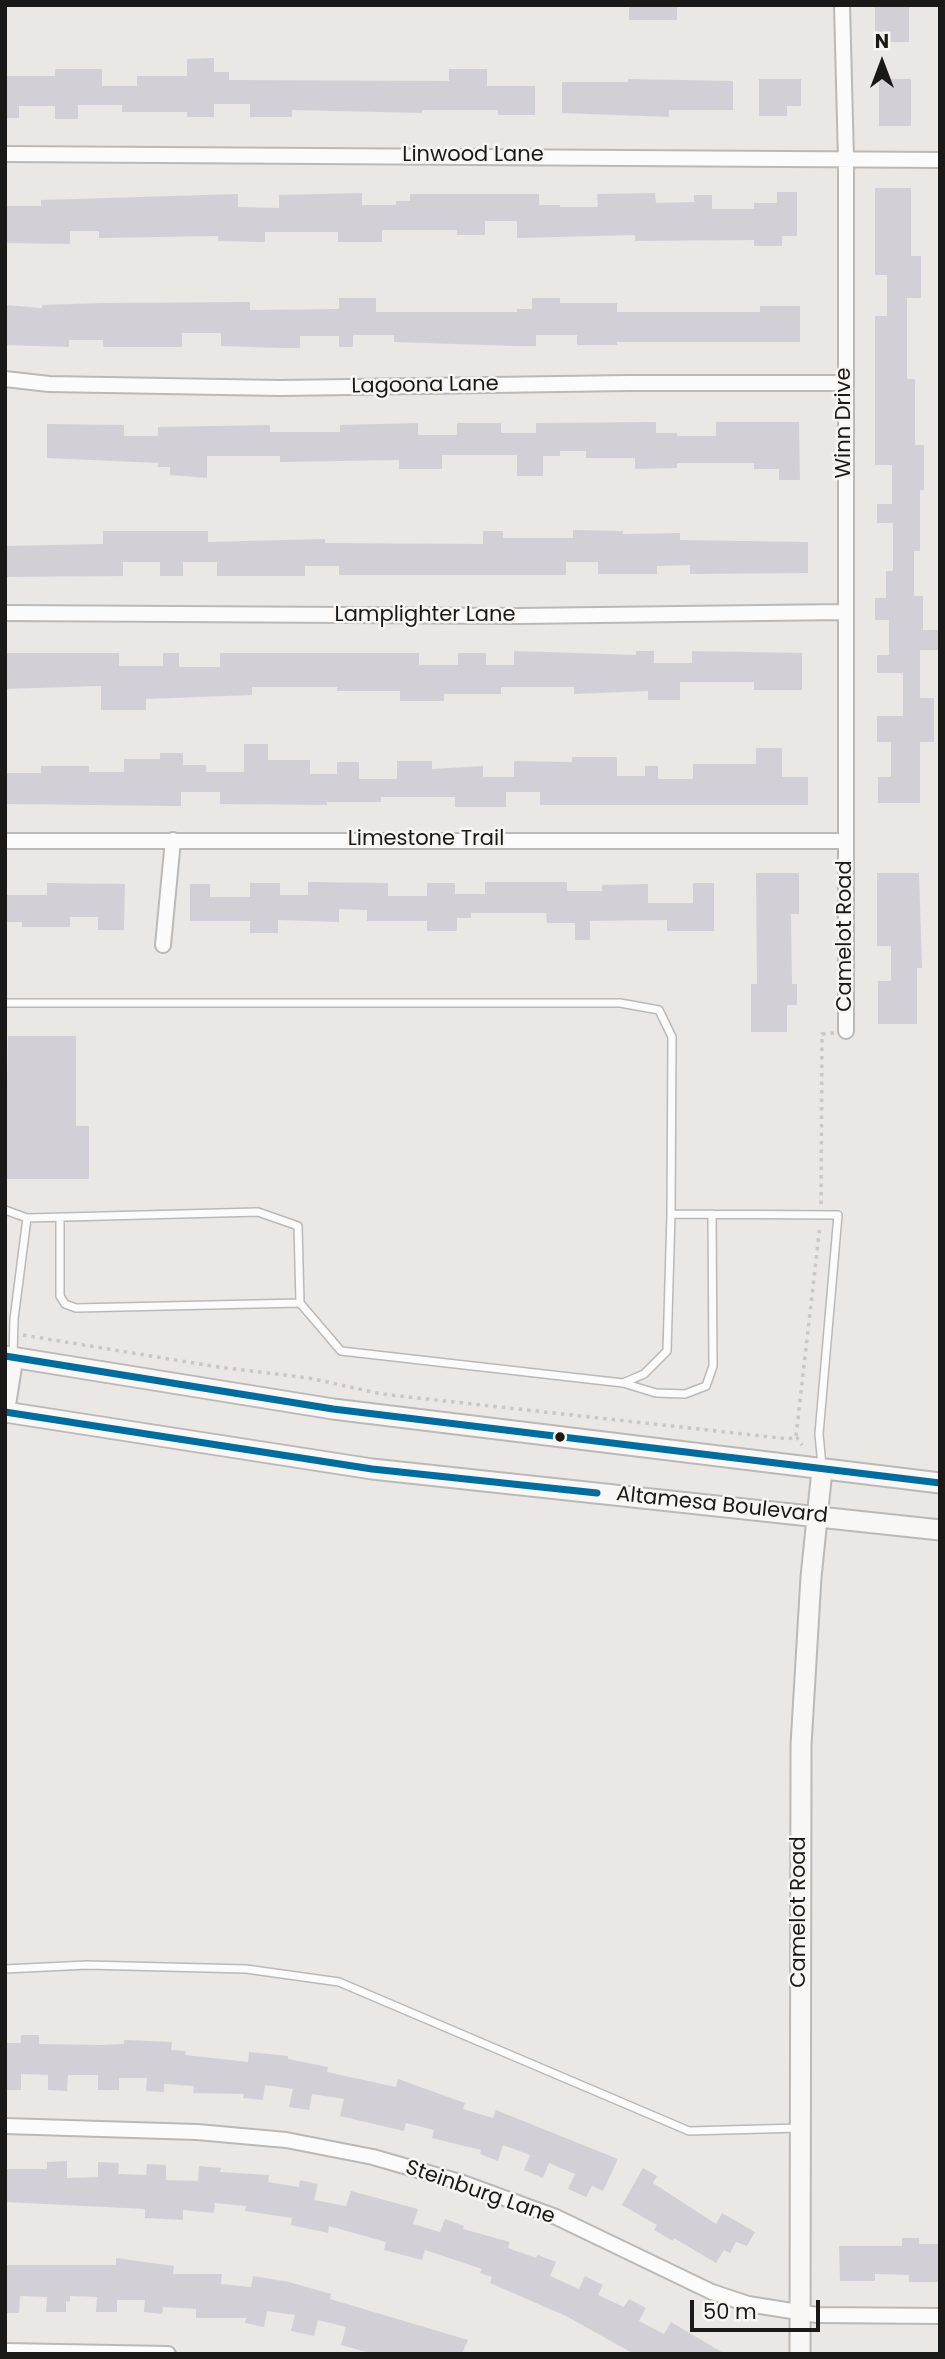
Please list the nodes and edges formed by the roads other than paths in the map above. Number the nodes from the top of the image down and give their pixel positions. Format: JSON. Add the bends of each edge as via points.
{"nodes":[{"id":1,"x":842,"y":5,"type":"edge"},
{"id":2,"x":5,"y":154,"type":"edge"},
{"id":3,"x":846,"y":160,"type":"junction"},
{"id":4,"x":940,"y":160,"type":"edge"},
{"id":5,"x":5,"y":379,"type":"edge"},
{"id":6,"x":845,"y":383,"type":"junction"},
{"id":7,"x":844,"y":612,"type":"junction"},
{"id":8,"x":5,"y":613,"type":"edge"},
{"id":9,"x":173,"y":840,"type":"junction"},
{"id":10,"x":5,"y":841,"type":"edge"},
{"id":11,"x":846,"y":841,"type":"junction"},
{"id":12,"x":163,"y":945,"type":"dead end"},
{"id":13,"x":5,"y":1003,"type":"edge"},
{"id":14,"x":846,"y":1031,"type":"dead end"},
{"id":15,"x":5,"y":1210,"type":"edge"},
{"id":16,"x":671,"y":1214,"type":"junction"},
{"id":17,"x":712,"y":1214,"type":"junction"},
{"id":18,"x":60,"y":1217,"type":"junction"},
{"id":19,"x":27,"y":1218,"type":"junction"},
{"id":20,"x":300,"y":1303,"type":"junction"},
{"id":21,"x":9,"y":1356,"type":"edge"},
{"id":22,"x":623,"y":1383,"type":"junction"},
{"id":23,"x":5,"y":1410,"type":"edge"},
{"id":24,"x":822,"y":1470,"type":"junction"},
{"id":25,"x":940,"y":1483,"type":"edge"},
{"id":26,"x":817,"y":1516,"type":"junction"},
{"id":27,"x":940,"y":1530,"type":"edge"},
{"id":28,"x":5,"y":1969,"type":"edge"},
{"id":29,"x":5,"y":2126,"type":"edge"},
{"id":30,"x":799,"y":2127,"type":"junction"},
{"id":31,"x":799,"y":2312,"type":"junction"},
{"id":32,"x":940,"y":2316,"type":"edge"},
{"id":33,"x":5,"y":2351,"type":"edge"},
{"id":34,"x":168,"y":2354,"type":"edge"},
{"id":35,"x":800,"y":2354,"type":"edge"}],
"edges":[{"from":1,"to":3,"type":"street","name":"Winn Drive"},
{"from":2,"to":3,"type":"street","name":"Linwood Lane"},
{"from":3,"to":4,"type":"street","name":"Linwood Lane"},
{"from":3,"to":6,"type":"street","name":"Winn Drive"},
{"from":5,"to":6,"type":"street","name":"Lagoona Lane","via":[[50,384],[280,388]]},
{"from":6,"to":7,"type":"street","name":"Winn Drive"},
{"from":7,"to":8,"type":"street","name":"Lamplighter Lane","via":[[518,616]]},
{"from":7,"to":11,"type":"street","name":"Winn Drive"},
{"from":9,"to":10,"type":"street","name":"Limestone Trail"},
{"from":9,"to":11,"type":"street","name":"Limestone Trail"},
{"from":9,"to":12,"type":"street"},
{"from":11,"to":14,"type":"street","name":"Camelot Road"},
{"from":13,"to":16,"type":"lane","via":[[620,1003],[659,1010],[672,1037]]},
{"from":15,"to":19,"type":"lane"},
{"from":16,"to":17,"type":"lane"},
{"from":16,"to":22,"type":"lane","via":[[667,1351],[644,1374]]},
{"from":17,"to":22,"type":"lane","via":[[713,1366],[706,1387],[685,1394],[656,1393]]},
{"from":17,"to":24,"type":"lane","via":[[838,1215],[819,1434]]},
{"from":18,"to":19,"type":"lane"},
{"from":18,"to":20,"type":"lane","via":[[258,1212],[298,1226]]},
{"from":18,"to":20,"type":"lane","via":[[60,1296],[76,1308]]},
{"from":19,"to":21,"type":"lane"},
{"from":20,"to":22,"type":"lane","via":[[341,1351]]},
{"from":21,"to":23,"type":"main road"},
{"from":21,"to":24,"type":"main road","via":[[333,1409]]},
{"from":23,"to":26,"type":"main road","name":"Altamesa Boulevard","via":[[372,1469]]},
{"from":24,"to":25,"type":"main road"},
{"from":24,"to":26,"type":"main road","name":"Camelot Road"},
{"from":26,"to":27,"type":"main road","name":"Altamesa Boulevard"},
{"from":26,"to":30,"type":"main road","name":"Camelot Road","via":[[800,1745]]},
{"from":28,"to":30,"type":"lane","via":[[87,1965],[246,1969],[339,1982],[689,2131]]},
{"from":29,"to":31,"type":"street","name":"Steinburg Lane","via":[[197,2132],[286,2140],[373,2157],[556,2217],[712,2292],[748,2304]]},
{"from":30,"to":31,"type":"main road","name":"Camelot Road"},
{"from":31,"to":32,"type":"street","name":"Steinburg Lane"},
{"from":31,"to":35,"type":"main road","name":"Camelot Road"},
{"from":33,"to":34,"type":"street"}]}
